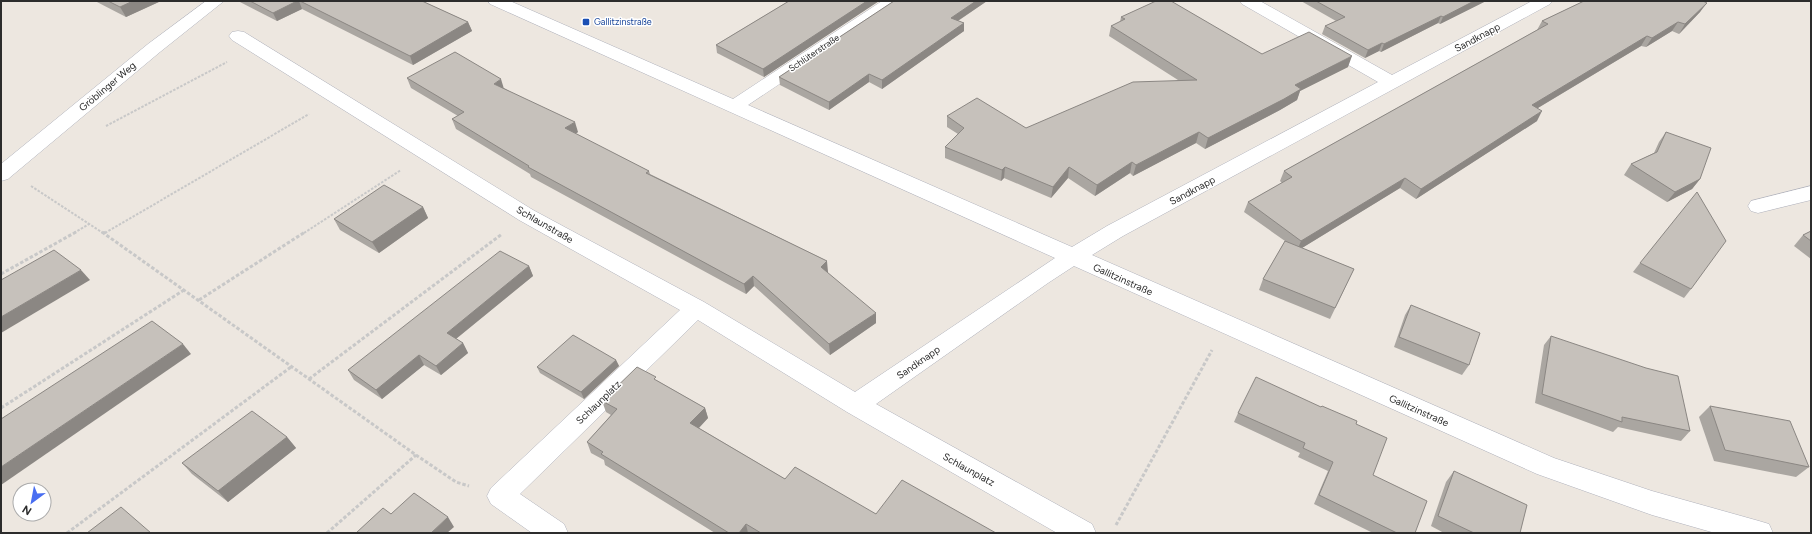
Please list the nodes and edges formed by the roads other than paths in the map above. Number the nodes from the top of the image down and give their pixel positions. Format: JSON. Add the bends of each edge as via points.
{"nodes":[{"id":1,"x":216,"y":1,"type":"edge"},
{"id":2,"x":893,"y":1,"type":"edge"},
{"id":3,"x":1248,"y":1,"type":"edge"},
{"id":4,"x":1544,"y":1,"type":"edge"},
{"id":5,"x":503,"y":2,"type":"edge"},
{"id":6,"x":238,"y":36,"type":"dead end"},
{"id":7,"x":1392,"y":83,"type":"junction"},
{"id":8,"x":735,"y":106,"type":"junction"},
{"id":9,"x":2,"y":173,"type":"edge"},
{"id":10,"x":1811,"y":192,"type":"edge"},
{"id":11,"x":1758,"y":206,"type":"dead end"},
{"id":12,"x":1074,"y":256,"type":"junction"},
{"id":13,"x":696,"y":308,"type":"junction"},
{"id":14,"x":856,"y":405,"type":"junction"},
{"id":15,"x":554,"y":533,"type":"edge"},
{"id":16,"x":1082,"y":533,"type":"edge"},
{"id":17,"x":1760,"y":533,"type":"edge"}],
"edges":[{"from":1,"to":9,"type":"street","name":"Gröblinger Weg","via":[[154,48]]},
{"from":2,"to":8,"type":"street","name":"Schlüterstraße"},
{"from":3,"to":7,"type":"street"},
{"from":4,"to":7,"type":"street","name":"Sandknapp"},
{"from":5,"to":8,"type":"street","name":"Gallitzinstraße"},
{"from":6,"to":13,"type":"street","name":"Schlaunstraße","via":[[526,215]]},
{"from":7,"to":12,"type":"street","name":"Sandknapp"},
{"from":8,"to":12,"type":"street","name":"Gallitzinstraße"},
{"from":10,"to":11,"type":"street"},
{"from":12,"to":14,"type":"street","name":"Sandknapp"},
{"from":12,"to":17,"type":"street","name":"Gallitzinstraße","via":[[1546,466],[1652,503]]},
{"from":13,"to":14,"type":"street","name":"Schlaunstraße"},
{"from":13,"to":15,"type":"street","name":"Schlaunplatz","via":[[500,496]]},
{"from":14,"to":16,"type":"street","name":"Schlaunplatz"}]}
